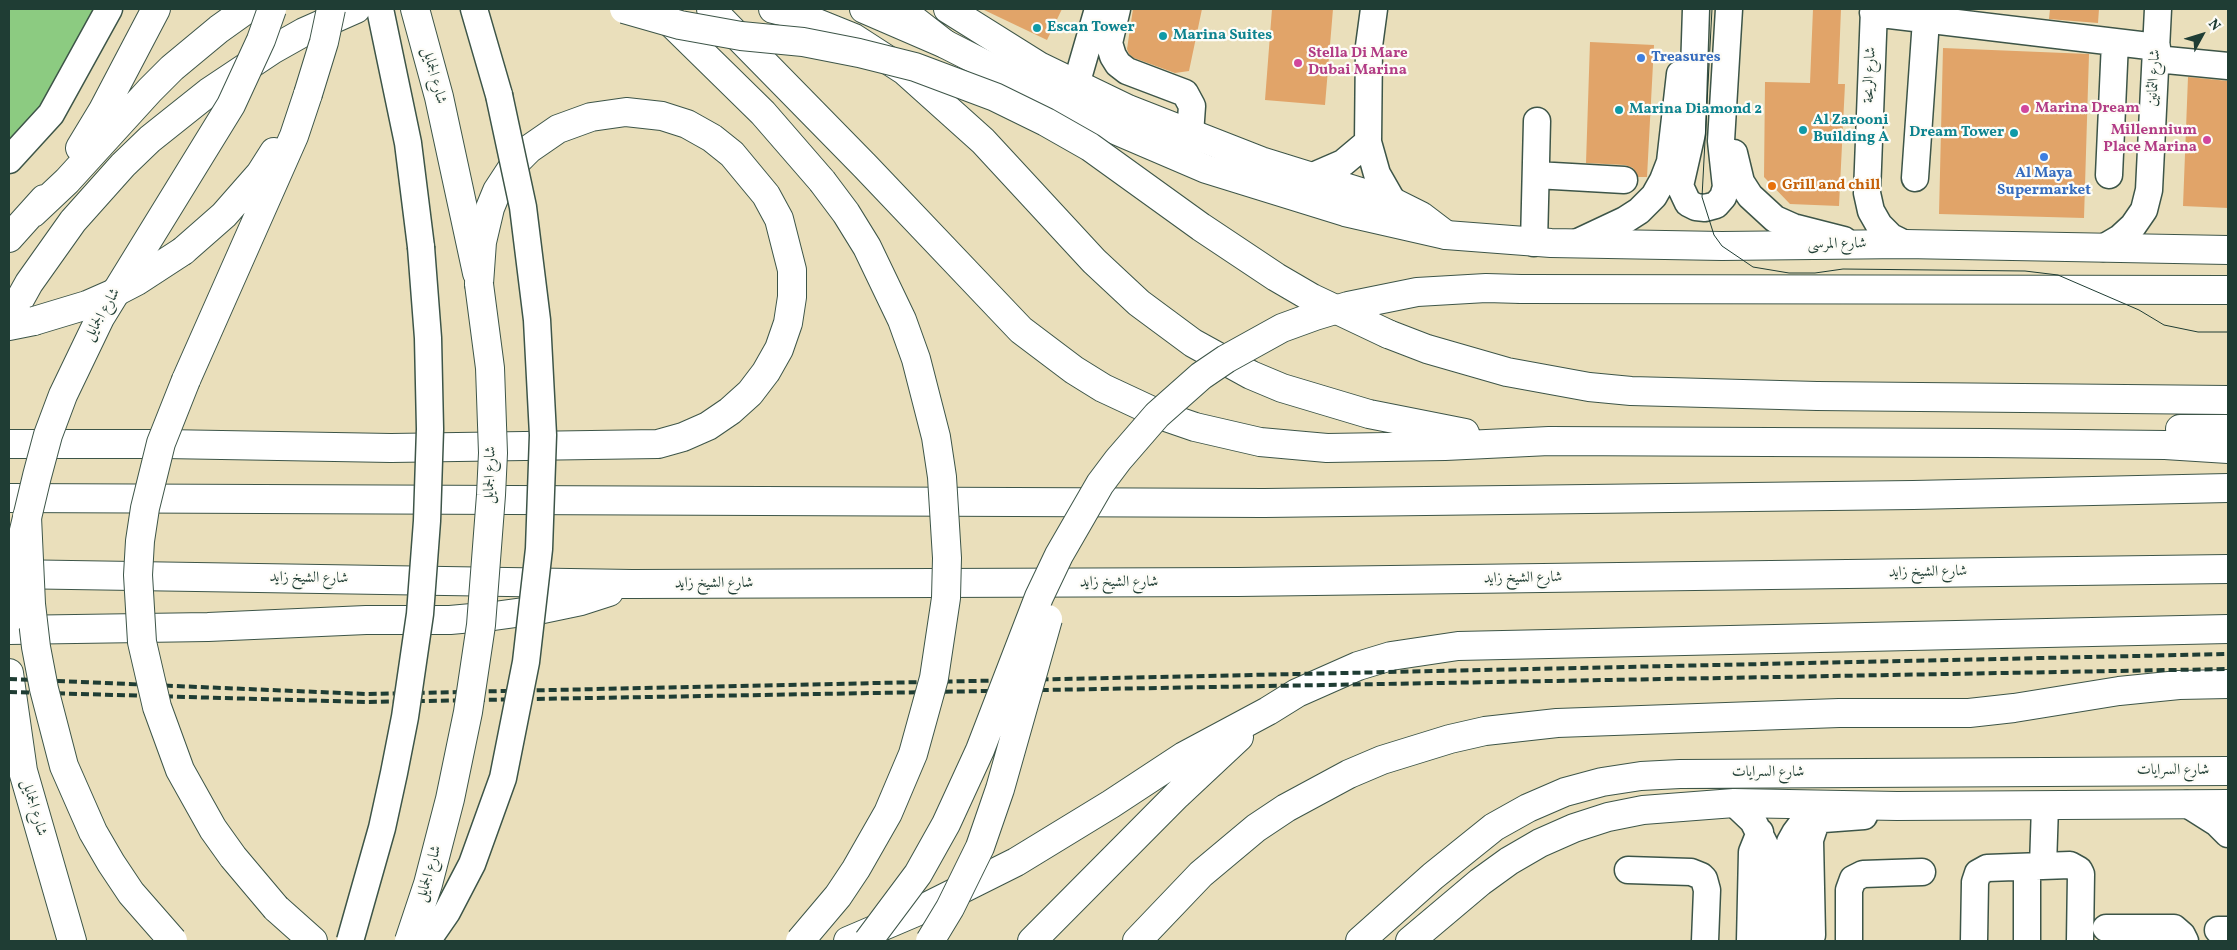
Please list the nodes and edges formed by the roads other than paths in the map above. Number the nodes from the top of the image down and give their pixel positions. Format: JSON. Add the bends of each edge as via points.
{"nodes":[{"id":1,"x":109,"y":9,"type":"edge"},
{"id":2,"x":156,"y":9,"type":"edge"},
{"id":3,"x":247,"y":9,"type":"edge"},
{"id":4,"x":272,"y":9,"type":"edge"},
{"id":5,"x":331,"y":9,"type":"edge"},
{"id":6,"x":356,"y":9,"type":"edge"},
{"id":7,"x":380,"y":9,"type":"edge"},
{"id":8,"x":415,"y":9,"type":"edge"},
{"id":9,"x":474,"y":9,"type":"edge"},
{"id":10,"x":624,"y":9,"type":"edge"},
{"id":11,"x":656,"y":9,"type":"edge"},
{"id":12,"x":711,"y":9,"type":"edge"},
{"id":13,"x":773,"y":9,"type":"edge"},
{"id":14,"x":864,"y":9,"type":"edge"},
{"id":15,"x":900,"y":9,"type":"edge"},
{"id":16,"x":948,"y":9,"type":"edge"},
{"id":17,"x":1098,"y":9,"type":"edge"},
{"id":18,"x":1117,"y":9,"type":"edge"},
{"id":19,"x":1374,"y":9,"type":"edge"},
{"id":20,"x":1688,"y":9,"type":"edge"},
{"id":21,"x":1696,"y":9,"type":"edge"},
{"id":22,"x":1729,"y":9,"type":"edge"},
{"id":23,"x":2158,"y":9,"type":"edge"},
{"id":24,"x":1874,"y":11,"type":"edge"},
{"id":25,"x":1926,"y":20,"type":"junction"},
{"id":26,"x":2115,"y":42,"type":"junction"},
{"id":27,"x":945,"y":44,"type":"junction"},
{"id":28,"x":2156,"y":53,"type":"junction"},
{"id":29,"x":1726,"y":60,"type":"junction"},
{"id":30,"x":2228,"y":66,"type":"edge"},
{"id":31,"x":1076,"y":84,"type":"junction"},
{"id":32,"x":308,"y":94,"type":"junction"},
{"id":33,"x":1537,"y":121,"type":"dead end"},
{"id":34,"x":1190,"y":134,"type":"junction"},
{"id":35,"x":1368,"y":142,"type":"junction"},
{"id":36,"x":9,"y":160,"type":"edge"},
{"id":37,"x":2109,"y":175,"type":"dead end"},
{"id":38,"x":1314,"y":176,"type":"junction"},
{"id":39,"x":1536,"y":176,"type":"junction"},
{"id":40,"x":1915,"y":178,"type":"dead end"},
{"id":41,"x":1624,"y":180,"type":"dead end"},
{"id":42,"x":1393,"y":202,"type":"junction"},
{"id":43,"x":32,"y":213,"type":"junction"},
{"id":44,"x":1446,"y":235,"type":"junction"},
{"id":45,"x":9,"y":238,"type":"edge"},
{"id":46,"x":1534,"y":243,"type":"junction"},
{"id":47,"x":1576,"y":243,"type":"junction"},
{"id":48,"x":1905,"y":244,"type":"junction"},
{"id":49,"x":1862,"y":245,"type":"junction"},
{"id":50,"x":2104,"y":248,"type":"junction"},
{"id":51,"x":2228,"y":250,"type":"edge"},
{"id":52,"x":479,"y":284,"type":"junction"},
{"id":53,"x":2228,"y":290,"type":"edge"},
{"id":54,"x":9,"y":319,"type":"edge"},
{"id":55,"x":9,"y":326,"type":"edge"},
{"id":56,"x":2228,"y":400,"type":"edge"},
{"id":57,"x":2228,"y":429,"type":"edge"},
{"id":58,"x":1549,"y":441,"type":"junction"},
{"id":59,"x":1987,"y":443,"type":"junction"},
{"id":60,"x":9,"y":444,"type":"edge"},
{"id":61,"x":2228,"y":449,"type":"edge"},
{"id":62,"x":2228,"y":488,"type":"edge"},
{"id":63,"x":9,"y":498,"type":"edge"},
{"id":64,"x":27,"y":517,"type":"junction"},
{"id":65,"x":1071,"y":536,"type":"junction"},
{"id":66,"x":2228,"y":569,"type":"edge"},
{"id":67,"x":9,"y":574,"type":"edge"},
{"id":68,"x":632,"y":584,"type":"junction"},
{"id":69,"x":9,"y":619,"type":"edge"},
{"id":70,"x":2228,"y":629,"type":"edge"},
{"id":71,"x":9,"y":630,"type":"edge"},
{"id":72,"x":9,"y":672,"type":"edge"},
{"id":73,"x":2228,"y":684,"type":"edge"},
{"id":74,"x":1268,"y":711,"type":"junction"},
{"id":75,"x":2228,"y":771,"type":"edge"},
{"id":76,"x":1800,"y":773,"type":"junction"},
{"id":77,"x":1734,"y":803,"type":"junction"},
{"id":78,"x":2187,"y":804,"type":"junction"},
{"id":79,"x":2228,"y":804,"type":"edge"},
{"id":80,"x":2045,"y":806,"type":"junction"},
{"id":81,"x":1810,"y":812,"type":"junction"},
{"id":82,"x":1760,"y":832,"type":"junction"},
{"id":83,"x":2228,"y":834,"type":"edge"},
{"id":84,"x":2035,"y":866,"type":"junction"},
{"id":85,"x":1628,"y":870,"type":"dead end"},
{"id":86,"x":1922,"y":872,"type":"dead end"},
{"id":87,"x":1809,"y":928,"type":"edge"},
{"id":88,"x":2106,"y":928,"type":"dead end"},
{"id":89,"x":1416,"y":938,"type":"edge"},
{"id":90,"x":72,"y":941,"type":"edge"},
{"id":91,"x":173,"y":941,"type":"edge"},
{"id":92,"x":313,"y":941,"type":"edge"},
{"id":93,"x":350,"y":941,"type":"edge"},
{"id":94,"x":409,"y":941,"type":"edge"},
{"id":95,"x":427,"y":941,"type":"edge"},
{"id":96,"x":800,"y":941,"type":"edge"},
{"id":97,"x":848,"y":941,"type":"edge"},
{"id":98,"x":868,"y":941,"type":"edge"},
{"id":99,"x":930,"y":941,"type":"edge"},
{"id":100,"x":1032,"y":941,"type":"edge"},
{"id":101,"x":1137,"y":941,"type":"edge"},
{"id":102,"x":1360,"y":941,"type":"edge"},
{"id":103,"x":1705,"y":941,"type":"edge"},
{"id":104,"x":1750,"y":941,"type":"edge"},
{"id":105,"x":1771,"y":941,"type":"edge"},
{"id":106,"x":1849,"y":941,"type":"edge"},
{"id":107,"x":1974,"y":941,"type":"edge"},
{"id":108,"x":2027,"y":941,"type":"edge"},
{"id":109,"x":2080,"y":941,"type":"edge"},
{"id":110,"x":2185,"y":941,"type":"edge"}],
"edges":[{"from":1,"to":36,"type":"street","via":[[50,114]]},
{"from":2,"to":43,"type":"main road","via":[[95,123]]},
{"from":3,"to":43,"type":"main road","via":[[172,68],[67,181]]},
{"from":4,"to":64,"type":"main road","name":"شارع الجمايل","bridge":true,"via":[[231,105],[80,356],[48,435]]},
{"from":5,"to":32,"type":"main road","bridge":true},
{"from":6,"to":54,"type":"main road","via":[[272,50],[209,92],[150,139],[72,221],[34,275]]},
{"from":7,"to":93,"type":"street","bridge":true,"via":[[408,143],[418,212],[428,338],[429,475],[420,614],[405,717],[382,828]]},
{"from":8,"to":52,"type":"main road","name":"شارع الجمايل","via":[[439,96]]},
{"from":9,"to":95,"type":"street","bridge":true,"via":[[512,150],[531,263],[541,377],[542,492],[526,662],[503,778],[472,864],[447,912]]},
{"from":10,"to":56,"type":"main road","bridge":true,"via":[[680,25],[859,52],[914,67],[995,97],[1090,146],[1225,244],[1349,317],[1427,349],[1507,372],[1589,387],[1672,392]]},
{"from":11,"to":96,"type":"main road","bridge":true,"via":[[763,113],[846,213],[886,284],[905,328],[927,398],[941,469],[946,517],[946,598],[925,716],[901,784],[872,841],[838,896]]},
{"from":12,"to":58,"type":"main road","bridge":true,"via":[[1021,330],[1074,370],[1133,403],[1228,436],[1294,446],[1445,446]]},
{"from":13,"to":58,"type":"main road","via":[[798,15],[847,35],[905,71],[958,116],[1094,261],[1139,303],[1221,360],[1282,388],[1369,414],[1458,432]]},
{"from":14,"to":27,"type":"main road"},
{"from":15,"to":27,"type":"main road"},
{"from":16,"to":31,"type":"main road"},
{"from":17,"to":31,"type":"street"},
{"from":18,"to":34,"type":"street","via":[[1110,43],[1113,56],[1127,71],[1185,93],[1192,106]]},
{"from":19,"to":35,"type":"street","via":[[1369,46]]},
{"from":20,"to":47,"type":"street","via":[[1671,154],[1663,180],[1654,196],[1639,211]]},
{"from":21,"to":29,"type":"street","via":[[1692,133],[1680,186],[1688,203],[1696,207],[1716,205],[1726,186],[1721,141]]},
{"from":22,"to":29,"type":"street"},
{"from":23,"to":28,"type":"street","name":"شارع الثمانين"},
{"from":24,"to":25,"type":"street"},
{"from":24,"to":48,"type":"street","name":"شارع الريحة","via":[[1867,192],[1871,211],[1879,225]]},
{"from":25,"to":26,"type":"street"},
{"from":25,"to":40,"type":"street"},
{"from":26,"to":28,"type":"street"},
{"from":26,"to":37,"type":"street"},
{"from":27,"to":44,"type":"main road","name":"شارع المرسى","via":[[1108,127],[1206,169],[1345,212]]},
{"from":28,"to":30,"type":"street"},
{"from":28,"to":50,"type":"street","name":"شارع الثمانين","via":[[2149,190],[2144,210],[2133,226]]},
{"from":29,"to":49,"type":"street","via":[[1732,90],[1735,163],[1750,196],[1775,219],[1793,227]]},
{"from":31,"to":34,"type":"main road"},
{"from":32,"to":55,"type":"main road","bridge":true,"via":[[260,174],[224,215],[183,251],[137,281],[87,305]]},
{"from":32,"to":92,"type":"main road","bridge":true,"via":[[294,136],[161,443],[140,541],[138,575],[142,642],[157,707],[174,755],[196,800],[233,857],[276,908]]},
{"from":33,"to":39,"type":"street"},
{"from":34,"to":38,"type":"main road","via":[[1261,161]]},
{"from":35,"to":38,"type":"street","via":[[1343,164]]},
{"from":35,"to":42,"type":"street","via":[[1377,174]]},
{"from":38,"to":42,"type":"main road"},
{"from":39,"to":41,"type":"street"},
{"from":39,"to":46,"type":"street"},
{"from":42,"to":44,"type":"main road","via":[[1421,216]]},
{"from":43,"to":45,"type":"main road"},
{"from":44,"to":46,"type":"main road","name":"شارع المرسى"},
{"from":46,"to":47,"type":"main road","name":"شارع المرسى"},
{"from":47,"to":49,"type":"main road","name":"شارع المرسى"},
{"from":48,"to":49,"type":"main road","name":"شارع المرسى"},
{"from":48,"to":50,"type":"main road","name":"شارع المرسى"},
{"from":50,"to":51,"type":"main road","name":"شارع المرسى"},
{"from":52,"to":60,"type":"main road","bridge":true,"via":[[482,242],[490,208],[506,176],[529,150],[558,129],[591,117],[626,112],[662,116],[687,124],[732,154],[766,195],[778,219],[792,270],[788,323],[779,349],[750,393],[730,412],[708,426],[658,444],[391,448]]},
{"from":52,"to":94,"type":"main road","name":"شارع الجمايل","bridge":true,"via":[[490,368],[493,453],[480,625],[468,712],[450,799]]},
{"from":53,"to":65,"type":"main road","bridge":true,"via":[[1452,289],[1382,298],[1282,328],[1201,376],[1137,437],[1106,476]]},
{"from":57,"to":59,"type":"main road","via":[[2115,429]]},
{"from":58,"to":59,"type":"main road"},
{"from":59,"to":61,"type":"main road"},
{"from":62,"to":63,"type":"main road","via":[[1264,503]]},
{"from":64,"to":69,"type":"main road","name":"شارع الجمايل","bridge":true,"via":[[15,568]]},
{"from":64,"to":91,"type":"main road","bridge":true,"via":[[36,647],[64,766],[93,832],[111,863]]},
{"from":65,"to":98,"type":"main road","bridge":true,"via":[[1045,583],[987,734],[946,824],[912,882]]},
{"from":65,"to":99,"type":"main road","bridge":true,"via":[[991,814],[966,878]]},
{"from":66,"to":68,"type":"main road","name":"شارع الشيخ زايد","via":[[1228,582]]},
{"from":67,"to":68,"type":"main road","name":"شارع الشيخ زايد"},
{"from":68,"to":71,"type":"main road","via":[[580,601],[450,620]]},
{"from":70,"to":74,"type":"main road","via":[[1458,646],[1399,654],[1358,666],[1296,693]]},
{"from":72,"to":90,"type":"main road","name":"شارع الجمايل","via":[[23,771]]},
{"from":73,"to":101,"type":"main road","via":[[2126,690],[1969,713],[1839,713],[1557,723],[1485,731],[1450,739],[1348,774],[1286,808],[1201,874]]},
{"from":74,"to":97,"type":"main road","via":[[1190,752],[1016,862],[916,912]]},
{"from":74,"to":100,"type":"main road","via":[[1193,779]]},
{"from":75,"to":76,"type":"main road","name":"شارع السرايات"},
{"from":76,"to":81,"type":"main road"},
{"from":76,"to":102,"type":"main road","name":"شارع السرايات","via":[[1641,776],[1564,792],[1494,827]]},
{"from":77,"to":81,"type":"main road","name":"شارع السرايات"},
{"from":77,"to":82,"type":"street"},
{"from":77,"to":89,"type":"main road","name":"شارع السرايات","via":[[1644,810],[1574,828],[1509,861]]},
{"from":78,"to":79,"type":"main road","name":"شارع السرايات"},
{"from":78,"to":80,"type":"main road","name":"شارع السرايات"},
{"from":78,"to":83,"type":"street"},
{"from":80,"to":81,"type":"main road","name":"شارع السرايات","via":[[1897,806]]},
{"from":80,"to":84,"type":"street"},
{"from":81,"to":87,"type":"street","via":[[1810,840],[1817,872]]},
{"from":81,"to":87,"type":"street","via":[[1810,820],[1801,826],[1790,842]]},
{"from":82,"to":104,"type":"street","via":[[1744,869],[1744,915]]},
{"from":82,"to":105,"type":"street","via":[[1770,861]]},
{"from":84,"to":107,"type":"street","via":[[1988,868],[1978,872]]},
{"from":84,"to":108,"type":"street"},
{"from":84,"to":109,"type":"street","via":[[2070,865],[2079,870]]},
{"from":85,"to":103,"type":"street","via":[[1691,872],[1701,876],[1706,884]]},
{"from":86,"to":106,"type":"street","via":[[1863,874],[1853,879],[1849,890]]},
{"from":88,"to":110,"type":"street","via":[[2174,928]]}]}
